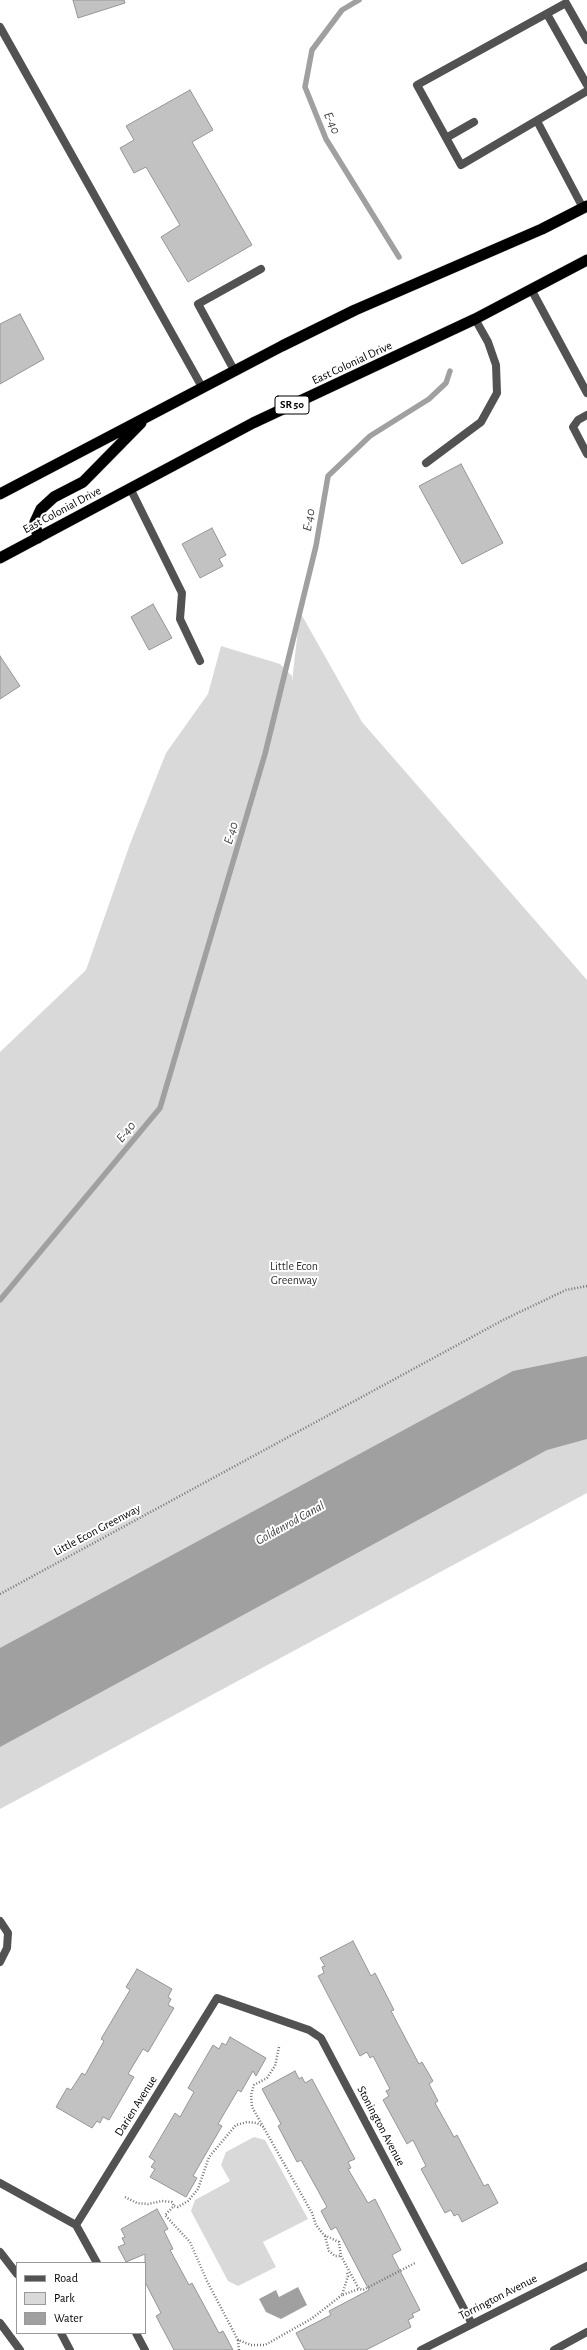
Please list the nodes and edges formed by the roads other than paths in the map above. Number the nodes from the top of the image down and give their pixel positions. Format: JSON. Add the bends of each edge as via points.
{"nodes":[{"id":1,"x":547,"y":14,"type":"junction"},
{"id":2,"x":0,"y":26,"type":"edge"},
{"id":3,"x":587,"y":40,"type":"edge"},
{"id":4,"x":587,"y":85,"type":"edge"},
{"id":5,"x":587,"y":91,"type":"edge"},
{"id":6,"x":537,"y":121,"type":"junction"},
{"id":7,"x":474,"y":122,"type":"dead end"},
{"id":8,"x":446,"y":138,"type":"junction"},
{"id":9,"x":585,"y":207,"type":"edge"},
{"id":10,"x":587,"y":260,"type":"edge"},
{"id":11,"x":261,"y":269,"type":"dead end"},
{"id":12,"x":531,"y":289,"type":"junction"},
{"id":13,"x":475,"y":319,"type":"junction"},
{"id":14,"x":234,"y":370,"type":"junction"},
{"id":15,"x":202,"y":386,"type":"junction"},
{"id":16,"x":587,"y":392,"type":"edge"},
{"id":17,"x":148,"y":415,"type":"junction"},
{"id":18,"x":587,"y":415,"type":"edge"},
{"id":19,"x":587,"y":454,"type":"edge"},
{"id":20,"x":426,"y":463,"type":"dead end"},
{"id":21,"x":130,"y":488,"type":"junction"},
{"id":22,"x":0,"y":494,"type":"edge"},
{"id":23,"x":38,"y":538,"type":"junction"},
{"id":24,"x":0,"y":558,"type":"edge"},
{"id":25,"x":200,"y":661,"type":"dead end"},
{"id":26,"x":0,"y":1921,"type":"edge"},
{"id":27,"x":0,"y":1962,"type":"edge"},
{"id":28,"x":217,"y":1998,"type":"joint"},
{"id":29,"x":0,"y":2183,"type":"edge"},
{"id":30,"x":76,"y":2226,"type":"junction"},
{"id":31,"x":0,"y":2252,"type":"edge"},
{"id":32,"x":96,"y":2262,"type":"edge"},
{"id":33,"x":587,"y":2266,"type":"edge"},
{"id":34,"x":16,"y":2273,"type":"edge"},
{"id":35,"x":0,"y":2323,"type":"edge"},
{"id":36,"x":472,"y":2324,"type":"junction"},
{"id":37,"x":587,"y":2332,"type":"edge"},
{"id":38,"x":62,"y":2334,"type":"edge"},
{"id":39,"x":137,"y":2334,"type":"edge"},
{"id":40,"x":20,"y":2350,"type":"edge"},
{"id":41,"x":70,"y":2350,"type":"edge"},
{"id":42,"x":145,"y":2350,"type":"edge"},
{"id":43,"x":421,"y":2350,"type":"edge"},
{"id":44,"x":554,"y":2350,"type":"edge"}],
"edges":[{"from":1,"to":3,"type":"street","via":[[566,3]]},
{"from":1,"to":4,"type":"street"},
{"from":1,"to":8,"type":"street","via":[[417,86]]},
{"from":2,"to":15,"type":"street"},
{"from":5,"to":6,"type":"street"},
{"from":6,"to":8,"type":"street","via":[[461,165]]},
{"from":6,"to":9,"type":"street"},
{"from":7,"to":8,"type":"street"},
{"from":9,"to":14,"type":"highway","via":[[542,229],[355,310]]},
{"from":10,"to":12,"type":"highway","name":"East Colonial Drive","number":"SR 50"},
{"from":11,"to":14,"type":"street","via":[[198,304]]},
{"from":12,"to":13,"type":"highway","name":"East Colonial Drive","number":"SR 50"},
{"from":12,"to":16,"type":"street"},
{"from":13,"to":20,"type":"street","via":[[488,342],[496,364],[496,393],[481,422]]},
{"from":13,"to":21,"type":"highway","name":"East Colonial Drive","number":"SR 50","via":[[253,423]]},
{"from":14,"to":15,"type":"highway"},
{"from":15,"to":17,"type":"highway"},
{"from":17,"to":22,"type":"highway"},
{"from":17,"to":23,"type":"highway","via":[[83,482],[54,497],[41,509],[35,522]]},
{"from":18,"to":19,"type":"street","via":[[578,420],[574,427]]},
{"from":21,"to":23,"type":"highway","name":"East Colonial Drive","number":"SR 50"},
{"from":21,"to":25,"type":"street","via":[[182,593],[180,619]]},
{"from":23,"to":24,"type":"highway","name":"East Colonial Drive","number":"SR 50"},
{"from":26,"to":27,"type":"street","via":[[8,1933],[7,1948]]},
{"from":28,"to":30,"type":"street","name":"Darien Avenue"},
{"from":28,"to":36,"type":"street","name":"Stonington Avenue","via":[[309,2030],[321,2038]]},
{"from":29,"to":30,"type":"street"},
{"from":30,"to":32,"type":"street"},
{"from":31,"to":34,"type":"street"},
{"from":33,"to":36,"type":"street","name":"Torrington Avenue"},
{"from":35,"to":40,"type":"street"},
{"from":36,"to":43,"type":"street","name":"Torrington Avenue"},
{"from":37,"to":44,"type":"street"},
{"from":38,"to":41,"type":"street"},
{"from":39,"to":42,"type":"street"}]}
